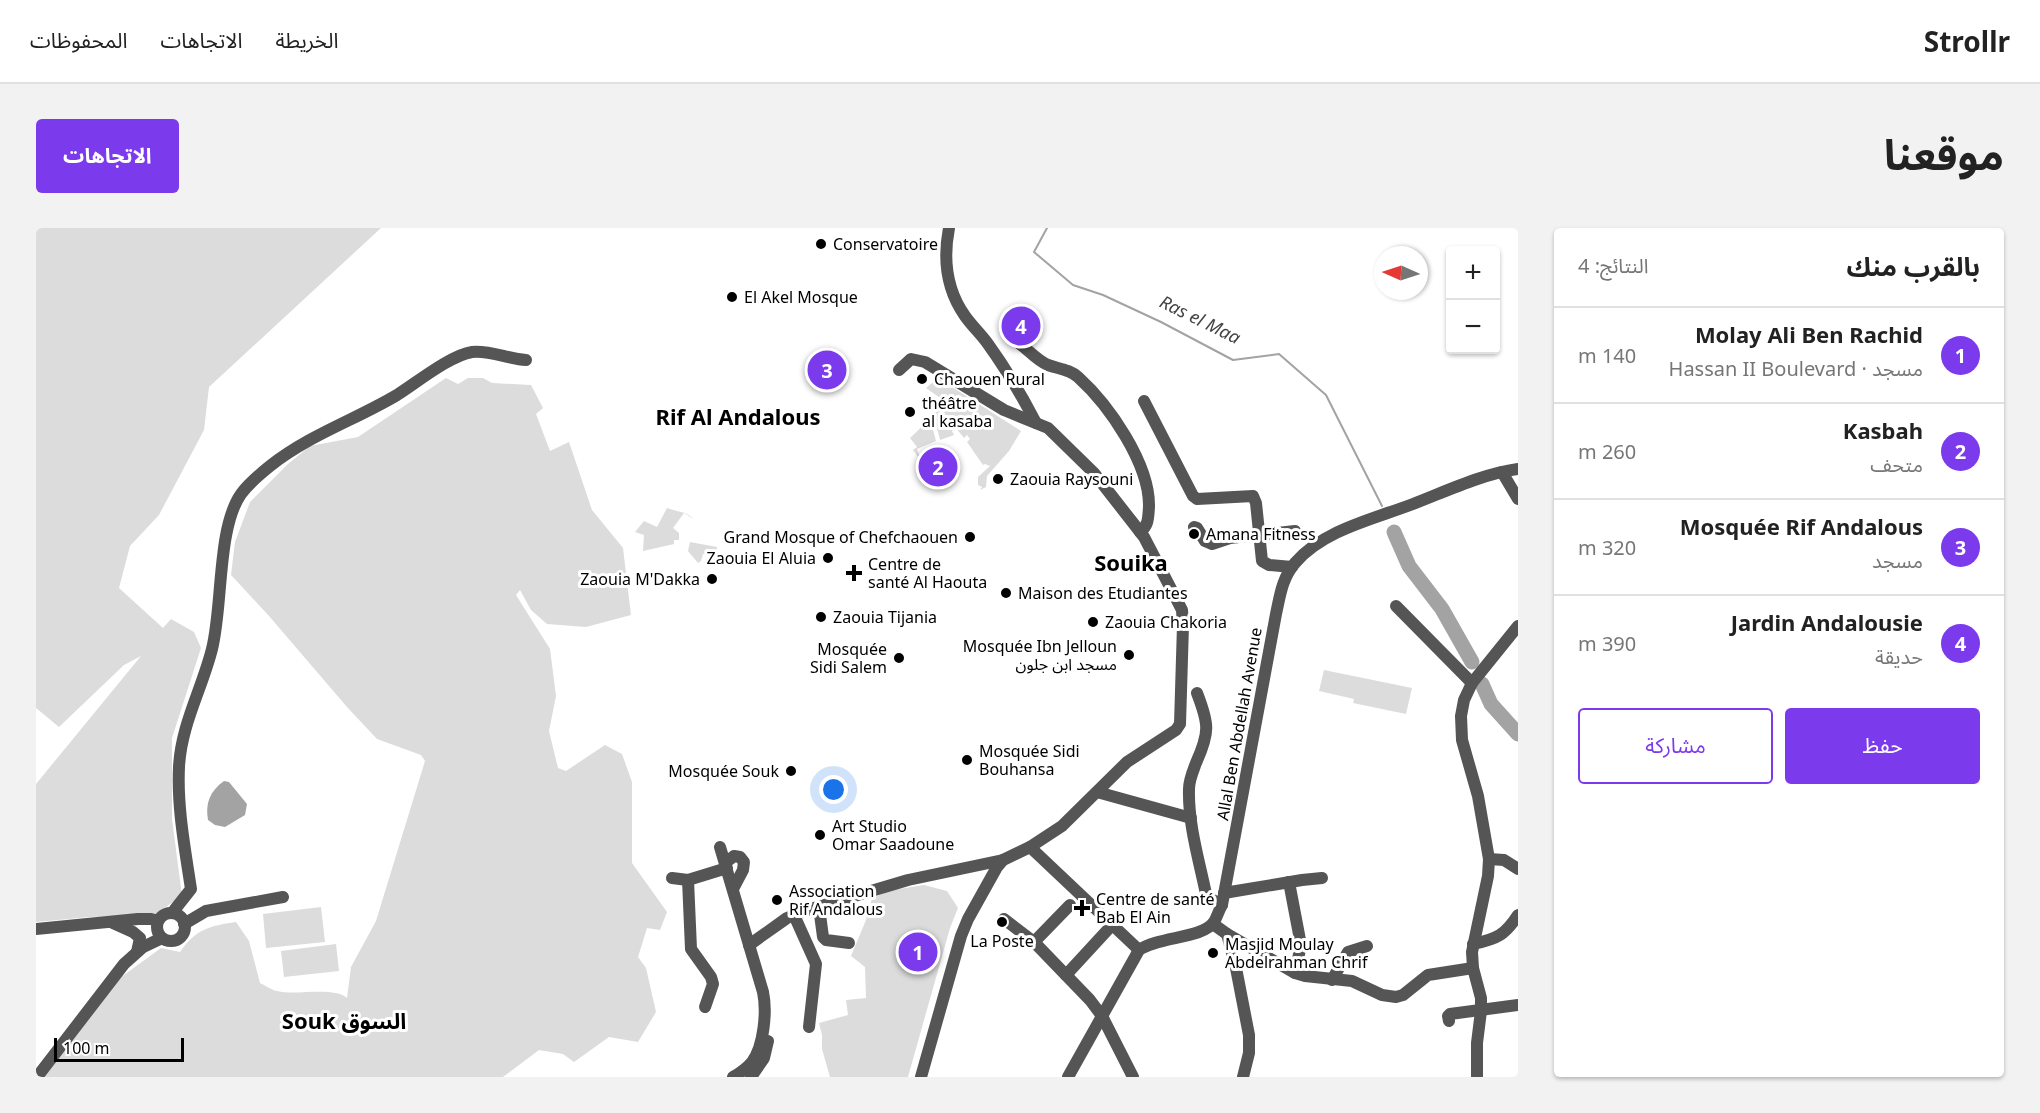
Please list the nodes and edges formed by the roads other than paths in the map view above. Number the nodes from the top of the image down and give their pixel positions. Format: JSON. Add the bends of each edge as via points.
{"nodes":[{"id":1,"x":949,"y":228,"type":"edge"},
{"id":2,"x":1011,"y":338,"type":"dead end"},
{"id":3,"x":526,"y":360,"type":"dead end"},
{"id":4,"x":899,"y":370,"type":"dead end"},
{"id":5,"x":1144,"y":401,"type":"dead end"},
{"id":6,"x":1036,"y":423,"type":"junction"},
{"id":7,"x":1518,"y":469,"type":"edge"},
{"id":8,"x":1502,"y":472,"type":"junction"},
{"id":9,"x":1518,"y":499,"type":"edge"},
{"id":10,"x":1194,"y":527,"type":"dead end"},
{"id":11,"x":1295,"y":531,"type":"dead end"},
{"id":12,"x":1140,"y":532,"type":"junction"},
{"id":13,"x":1259,"y":534,"type":"junction"},
{"id":14,"x":1292,"y":567,"type":"junction"},
{"id":15,"x":1396,"y":606,"type":"dead end"},
{"id":16,"x":1518,"y":626,"type":"edge"},
{"id":17,"x":1514,"y":639,"type":"edge"},
{"id":18,"x":1472,"y":683,"type":"junction"},
{"id":19,"x":1197,"y":693,"type":"dead end"},
{"id":20,"x":1097,"y":792,"type":"junction"},
{"id":21,"x":1191,"y":818,"type":"junction"},
{"id":22,"x":720,"y":847,"type":"dead end"},
{"id":23,"x":1030,"y":847,"type":"junction"},
{"id":24,"x":1489,"y":859,"type":"junction"},
{"id":25,"x":1003,"y":860,"type":"junction"},
{"id":26,"x":726,"y":866,"type":"junction"},
{"id":27,"x":1518,"y":869,"type":"edge"},
{"id":28,"x":672,"y":878,"type":"dead end"},
{"id":29,"x":1322,"y":878,"type":"dead end"},
{"id":30,"x":688,"y":880,"type":"junction"},
{"id":31,"x":1289,"y":882,"type":"junction"},
{"id":32,"x":191,"y":889,"type":"junction"},
{"id":33,"x":733,"y":889,"type":"junction"},
{"id":34,"x":283,"y":897,"type":"dead end"},
{"id":35,"x":1223,"y":899,"type":"junction"},
{"id":36,"x":1070,"y":905,"type":"dead end"},
{"id":37,"x":819,"y":908,"type":"junction"},
{"id":38,"x":206,"y":911,"type":"junction"},
{"id":39,"x":172,"y":913,"type":"junction"},
{"id":40,"x":794,"y":915,"type":"junction"},
{"id":41,"x":1518,"y":915,"type":"edge"},
{"id":42,"x":1004,"y":919,"type":"dead end"},
{"id":43,"x":158,"y":921,"type":"junction"},
{"id":44,"x":112,"y":923,"type":"junction"},
{"id":45,"x":184,"y":924,"type":"junction"},
{"id":46,"x":1113,"y":924,"type":"junction"},
{"id":47,"x":1213,"y":924,"type":"junction"},
{"id":48,"x":36,"y":929,"type":"edge"},
{"id":49,"x":1227,"y":934,"type":"junction"},
{"id":50,"x":162,"y":938,"type":"junction"},
{"id":51,"x":1034,"y":942,"type":"junction"},
{"id":52,"x":849,"y":943,"type":"dead end"},
{"id":53,"x":1473,"y":944,"type":"junction"},
{"id":54,"x":749,"y":945,"type":"junction"},
{"id":55,"x":1367,"y":946,"type":"dead end"},
{"id":56,"x":1139,"y":950,"type":"junction"},
{"id":57,"x":137,"y":952,"type":"junction"},
{"id":58,"x":1473,"y":968,"type":"junction"},
{"id":59,"x":1295,"y":973,"type":"junction"},
{"id":60,"x":1065,"y":975,"type":"junction"},
{"id":61,"x":1332,"y":980,"type":"junction"},
{"id":62,"x":1518,"y":1005,"type":"edge"},
{"id":63,"x":705,"y":1007,"type":"dead end"},
{"id":64,"x":766,"y":1011,"type":"junction"},
{"id":65,"x":1481,"y":1011,"type":"junction"},
{"id":66,"x":1102,"y":1016,"type":"junction"},
{"id":67,"x":1449,"y":1021,"type":"dead end"},
{"id":68,"x":809,"y":1027,"type":"dead end"},
{"id":69,"x":37,"y":1077,"type":"edge"},
{"id":70,"x":733,"y":1077,"type":"edge"},
{"id":71,"x":751,"y":1077,"type":"edge"},
{"id":72,"x":921,"y":1077,"type":"edge"},
{"id":73,"x":1068,"y":1077,"type":"edge"},
{"id":74,"x":1133,"y":1077,"type":"edge"},
{"id":75,"x":1243,"y":1077,"type":"edge"},
{"id":76,"x":1477,"y":1077,"type":"edge"}],
"edges":[{"from":1,"to":6,"type":"street","via":[[946,268],[953,292],[965,316],[1026,401]]},
{"from":2,"to":12,"type":"street","via":[[1041,362],[1072,372],[1090,388],[1116,423],[1148,487],[1148,520]]},
{"from":3,"to":32,"type":"street","via":[[484,352],[460,356],[396,395],[289,451],[241,494],[231,514],[224,545],[212,648],[184,729],[181,750],[179,793]]},
{"from":4,"to":6,"type":"street","via":[[911,359],[925,362],[1004,410]]},
{"from":5,"to":13,"type":"street","via":[[1193,496],[1253,496]]},
{"from":6,"to":12,"type":"street","via":[[1048,428],[1094,473]]},
{"from":7,"to":8,"type":"street","name":"Allal Ben Abdellah Avenue"},
{"from":8,"to":9,"type":"street"},
{"from":8,"to":14,"type":"street","name":"Allal Ben Abdellah Avenue","via":[[1319,543]]},
{"from":10,"to":13,"type":"street","via":[[1210,544]]},
{"from":11,"to":13,"type":"street"},
{"from":12,"to":20,"type":"street","via":[[1182,610],[1181,720],[1176,730],[1127,762]]},
{"from":13,"to":14,"type":"street","via":[[1262,561]]},
{"from":14,"to":35,"type":"street","name":"Allal Ben Abdellah Avenue","via":[[1283,584],[1276,614]]},
{"from":15,"to":18,"type":"street"},
{"from":16,"to":17,"type":"street"},
{"from":17,"to":18,"type":"street"},
{"from":18,"to":24,"type":"street","via":[[1464,700],[1461,728]]},
{"from":19,"to":21,"type":"street","via":[[1207,730],[1189,788]]},
{"from":20,"to":21,"type":"street"},
{"from":20,"to":23,"type":"street","via":[[1062,826]]},
{"from":21,"to":35,"type":"street","via":[[1206,894],[1211,899]]},
{"from":22,"to":26,"type":"street"},
{"from":23,"to":25,"type":"street"},
{"from":23,"to":46,"type":"street"},
{"from":24,"to":27,"type":"street"},
{"from":24,"to":53,"type":"street"},
{"from":25,"to":37,"type":"street","via":[[908,880]]},
{"from":25,"to":72,"type":"street","via":[[961,936]]},
{"from":26,"to":30,"type":"street"},
{"from":26,"to":33,"type":"street"},
{"from":26,"to":33,"type":"street","via":[[734,856],[744,862]]},
{"from":28,"to":30,"type":"street"},
{"from":29,"to":31,"type":"street"},
{"from":30,"to":63,"type":"street","via":[[691,949],[713,984]]},
{"from":31,"to":35,"type":"street"},
{"from":31,"to":59,"type":"street","via":[[1300,945]]},
{"from":32,"to":38,"type":"street","via":[[195,904]]},
{"from":32,"to":39,"type":"street"},
{"from":33,"to":54,"type":"street"},
{"from":34,"to":38,"type":"street"},
{"from":35,"to":47,"type":"street","name":"Allal Ben Abdellah Avenue"},
{"from":36,"to":51,"type":"street"},
{"from":37,"to":40,"type":"street"},
{"from":37,"to":52,"type":"street","via":[[823,937]]},
{"from":38,"to":45,"type":"street"},
{"from":39,"to":43,"type":"street"},
{"from":39,"to":45,"type":"street"},
{"from":40,"to":54,"type":"street"},
{"from":40,"to":68,"type":"street","via":[[816,964]]},
{"from":41,"to":53,"type":"street","via":[[1505,933]]},
{"from":42,"to":51,"type":"street"},
{"from":43,"to":44,"type":"street"},
{"from":43,"to":50,"type":"street"},
{"from":44,"to":48,"type":"street"},
{"from":44,"to":57,"type":"street","via":[[140,938]]},
{"from":45,"to":50,"type":"street","via":[[183,935],[178,939]]},
{"from":46,"to":56,"type":"street"},
{"from":46,"to":60,"type":"street"},
{"from":47,"to":49,"type":"street"},
{"from":47,"to":56,"type":"street"},
{"from":49,"to":59,"type":"street"},
{"from":49,"to":75,"type":"street","via":[[1248,1035],[1249,1053]]},
{"from":50,"to":57,"type":"street"},
{"from":51,"to":60,"type":"street"},
{"from":53,"to":58,"type":"street"},
{"from":54,"to":64,"type":"street"},
{"from":55,"to":61,"type":"street","via":[[1348,952]]},
{"from":56,"to":66,"type":"street"},
{"from":57,"to":69,"type":"street","via":[[111,979]]},
{"from":58,"to":61,"type":"street","via":[[1428,975],[1396,997],[1352,981]]},
{"from":58,"to":65,"type":"street"},
{"from":59,"to":61,"type":"street"},
{"from":60,"to":66,"type":"street"},
{"from":62,"to":65,"type":"street"},
{"from":64,"to":70,"type":"street","via":[[755,1056]]},
{"from":64,"to":71,"type":"street","via":[[770,1024],[767,1047]]},
{"from":65,"to":67,"type":"street","via":[[1450,1014]]},
{"from":65,"to":76,"type":"street"},
{"from":66,"to":73,"type":"street"},
{"from":66,"to":74,"type":"street"}]}
